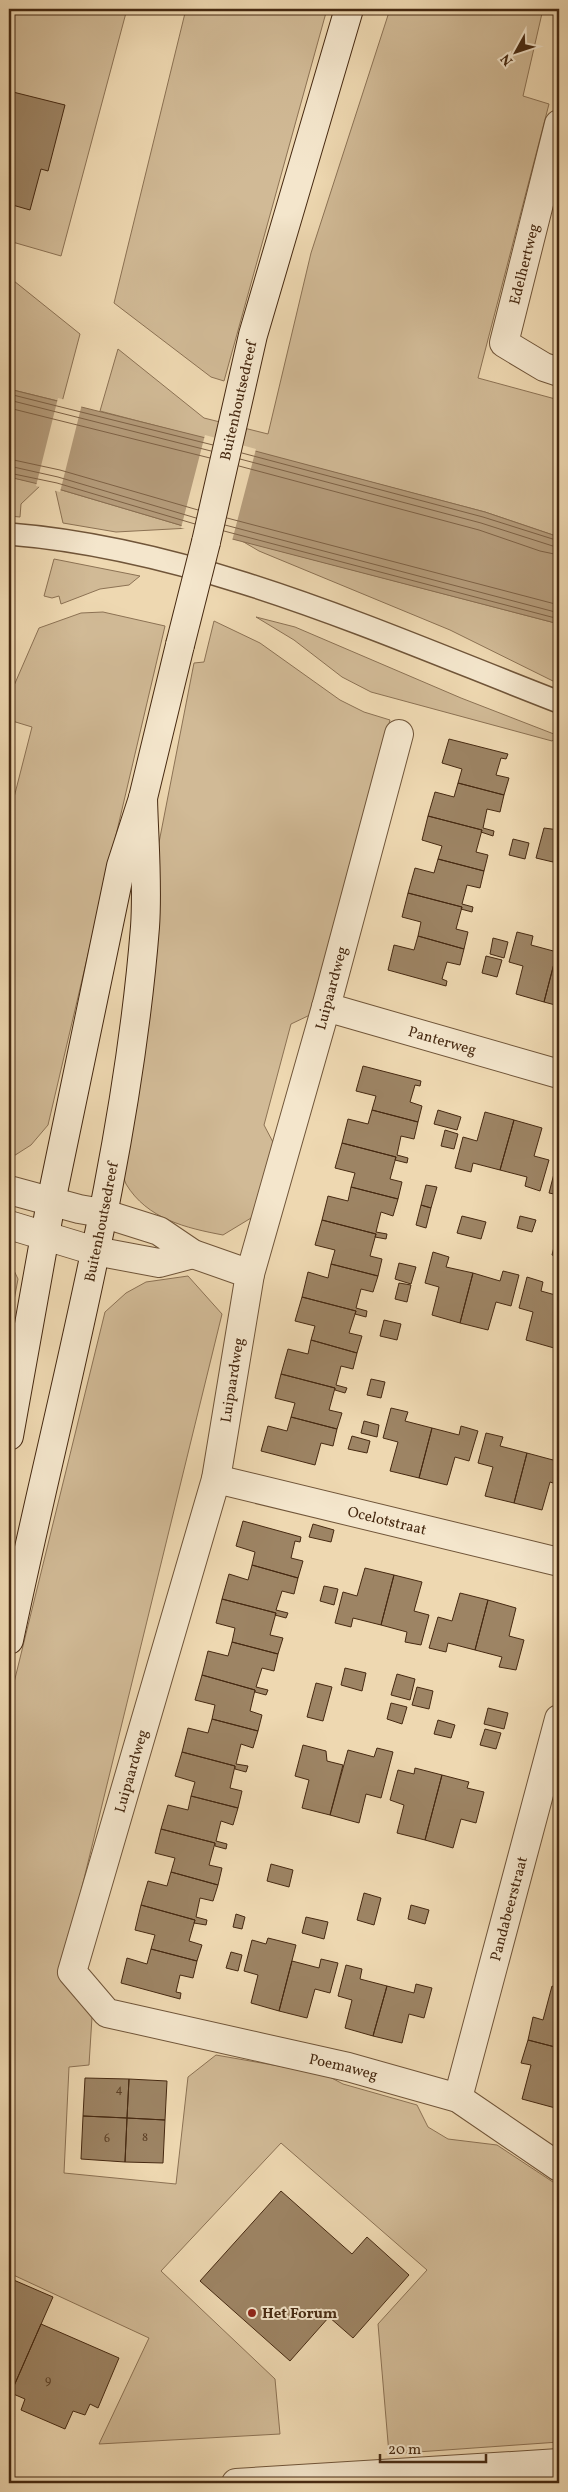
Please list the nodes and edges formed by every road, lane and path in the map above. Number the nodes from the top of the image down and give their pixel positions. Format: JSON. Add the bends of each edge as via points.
{"nodes":[{"id":1,"x":349,"y":9,"type":"edge"},
{"id":2,"x":559,"y":124,"type":"edge"},
{"id":3,"x":559,"y":372,"type":"edge"},
{"id":4,"x":9,"y":534,"type":"edge"},
{"id":5,"x":559,"y":702,"type":"edge"},
{"id":6,"x":399,"y":734,"type":"dead end"},
{"id":7,"x":143,"y":798,"type":"junction"},
{"id":8,"x":326,"y":1007,"type":"junction"},
{"id":9,"x":559,"y":1074,"type":"edge"},
{"id":10,"x":9,"y":1190,"type":"edge"},
{"id":11,"x":51,"y":1202,"type":"junction"},
{"id":12,"x":102,"y":1213,"type":"junction"},
{"id":13,"x":9,"y":1224,"type":"edge"},
{"id":14,"x":45,"y":1236,"type":"junction"},
{"id":15,"x":95,"y":1251,"type":"junction"},
{"id":16,"x":193,"y":1254,"type":"junction"},
{"id":17,"x":250,"y":1274,"type":"junction"},
{"id":18,"x":9,"y":1436,"type":"edge"},
{"id":19,"x":216,"y":1479,"type":"junction"},
{"id":20,"x":559,"y":1562,"type":"edge"},
{"id":21,"x":9,"y":1640,"type":"edge"},
{"id":22,"x":559,"y":1719,"type":"edge"},
{"id":23,"x":107,"y":2013,"type":"joint"},
{"id":24,"x":458,"y":2098,"type":"junction"},
{"id":25,"x":559,"y":2167,"type":"edge"},
{"id":26,"x":559,"y":2463,"type":"edge"},
{"id":27,"x":418,"y":2477,"type":"edge"},
{"id":28,"x":236,"y":2483,"type":"edge"}],
"edges":[{"from":1,"to":7,"type":"street","name":"Buitenhoutsedreef","bridge":true,"via":[[253,335]]},
{"from":2,"to":3,"type":"street","name":"Edelhertweg","via":[[504,343],[544,367]]},
{"from":4,"to":5,"type":"lane","via":[[138,553],[252,585]]},
{"from":6,"to":8,"type":"street","name":"Luipaardweg"},
{"from":7,"to":11,"type":"street","name":"Buitenhoutsedreef","via":[[121,866]]},
{"from":7,"to":12,"type":"street","name":"Buitenhoutsedreef","via":[[145,925],[130,1055]]},
{"from":8,"to":9,"type":"street","name":"Panterweg"},
{"from":8,"to":17,"type":"street","name":"Luipaardweg"},
{"from":10,"to":11,"type":"street"},
{"from":11,"to":12,"type":"street"},
{"from":11,"to":14,"type":"street","name":"Buitenhoutsedreef"},
{"from":12,"to":15,"type":"street","name":"Buitenhoutsedreef"},
{"from":12,"to":16,"type":"street","via":[[159,1231]]},
{"from":13,"to":14,"type":"street"},
{"from":14,"to":15,"type":"street"},
{"from":14,"to":18,"type":"street","name":"Buitenhoutsedreef"},
{"from":15,"to":16,"type":"street","via":[[159,1263]]},
{"from":15,"to":21,"type":"street","name":"Buitenhoutsedreef"},
{"from":16,"to":17,"type":"street"},
{"from":17,"to":19,"type":"street","name":"Luipaardweg"},
{"from":19,"to":20,"type":"street","name":"Ocelotstraat"},
{"from":19,"to":23,"type":"street","name":"Luipaardweg","via":[[72,1972]]},
{"from":22,"to":24,"type":"street","name":"Pandabeerstraat"},
{"from":23,"to":24,"type":"street","name":"Poemaweg","via":[[348,2067]]},
{"from":24,"to":25,"type":"street","name":"Poemaweg"},
{"from":26,"to":27,"type":"street"},
{"from":27,"to":28,"type":"street"}]}
